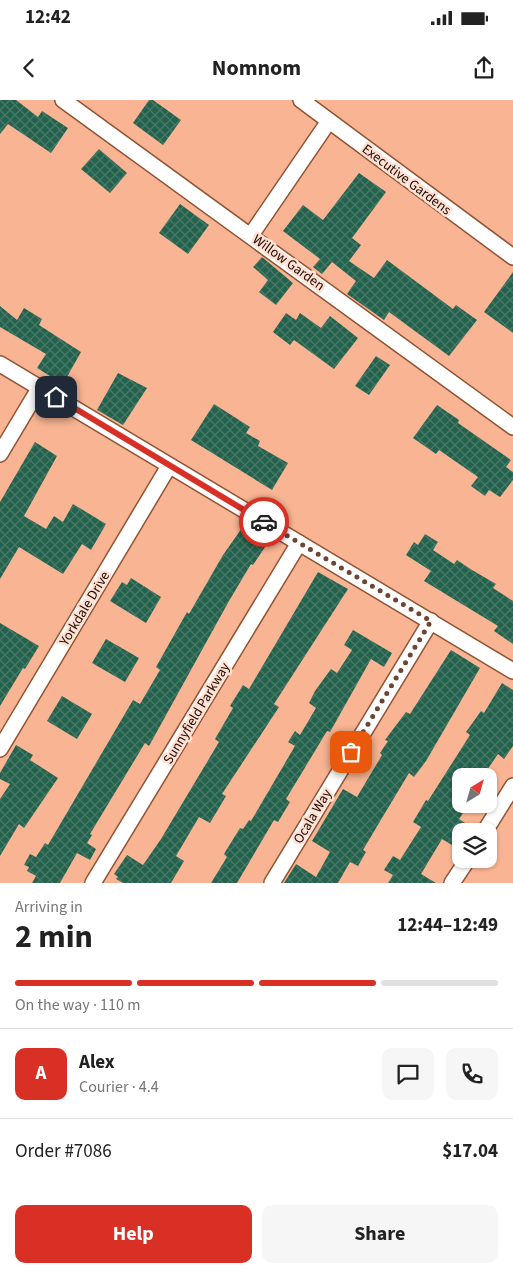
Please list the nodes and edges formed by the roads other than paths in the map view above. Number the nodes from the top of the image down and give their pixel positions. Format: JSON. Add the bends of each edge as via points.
{"nodes":[{"id":1,"x":63,"y":100,"type":"edge"},
{"id":2,"x":301,"y":100,"type":"edge"},
{"id":3,"x":329,"y":120,"type":"junction"},
{"id":4,"x":251,"y":235,"type":"junction"},
{"id":5,"x":513,"y":257,"type":"edge"},
{"id":6,"x":0,"y":364,"type":"edge"},
{"id":7,"x":40,"y":388,"type":"junction"},
{"id":8,"x":513,"y":427,"type":"edge"},
{"id":9,"x":0,"y":454,"type":"edge"},
{"id":10,"x":168,"y":466,"type":"junction"},
{"id":11,"x":299,"y":543,"type":"junction"},
{"id":12,"x":431,"y":621,"type":"junction"},
{"id":13,"x":513,"y":671,"type":"edge"},
{"id":14,"x":0,"y":749,"type":"edge"},
{"id":15,"x":513,"y":786,"type":"edge"},
{"id":16,"x":490,"y":823,"type":"edge"},
{"id":17,"x":462,"y":868,"type":"edge"},
{"id":18,"x":93,"y":883,"type":"edge"},
{"id":19,"x":272,"y":883,"type":"edge"},
{"id":20,"x":452,"y":883,"type":"edge"}],
"edges":[{"from":1,"to":4,"type":"street","name":"Willow Garden"},
{"from":2,"to":3,"type":"street","name":"Executive Gardens"},
{"from":3,"to":4,"type":"street"},
{"from":3,"to":5,"type":"street","name":"Executive Gardens"},
{"from":4,"to":8,"type":"street","name":"Willow Garden"},
{"from":6,"to":7,"type":"street"},
{"from":7,"to":9,"type":"street"},
{"from":7,"to":10,"type":"street"},
{"from":10,"to":11,"type":"street"},
{"from":10,"to":14,"type":"street","name":"Yorkdale Drive"},
{"from":11,"to":12,"type":"street"},
{"from":11,"to":18,"type":"street","name":"Sunnyfield Parkway"},
{"from":12,"to":13,"type":"street"},
{"from":12,"to":19,"type":"street","name":"Ocala Way"},
{"from":15,"to":16,"type":"street"},
{"from":17,"to":20,"type":"street"}]}
